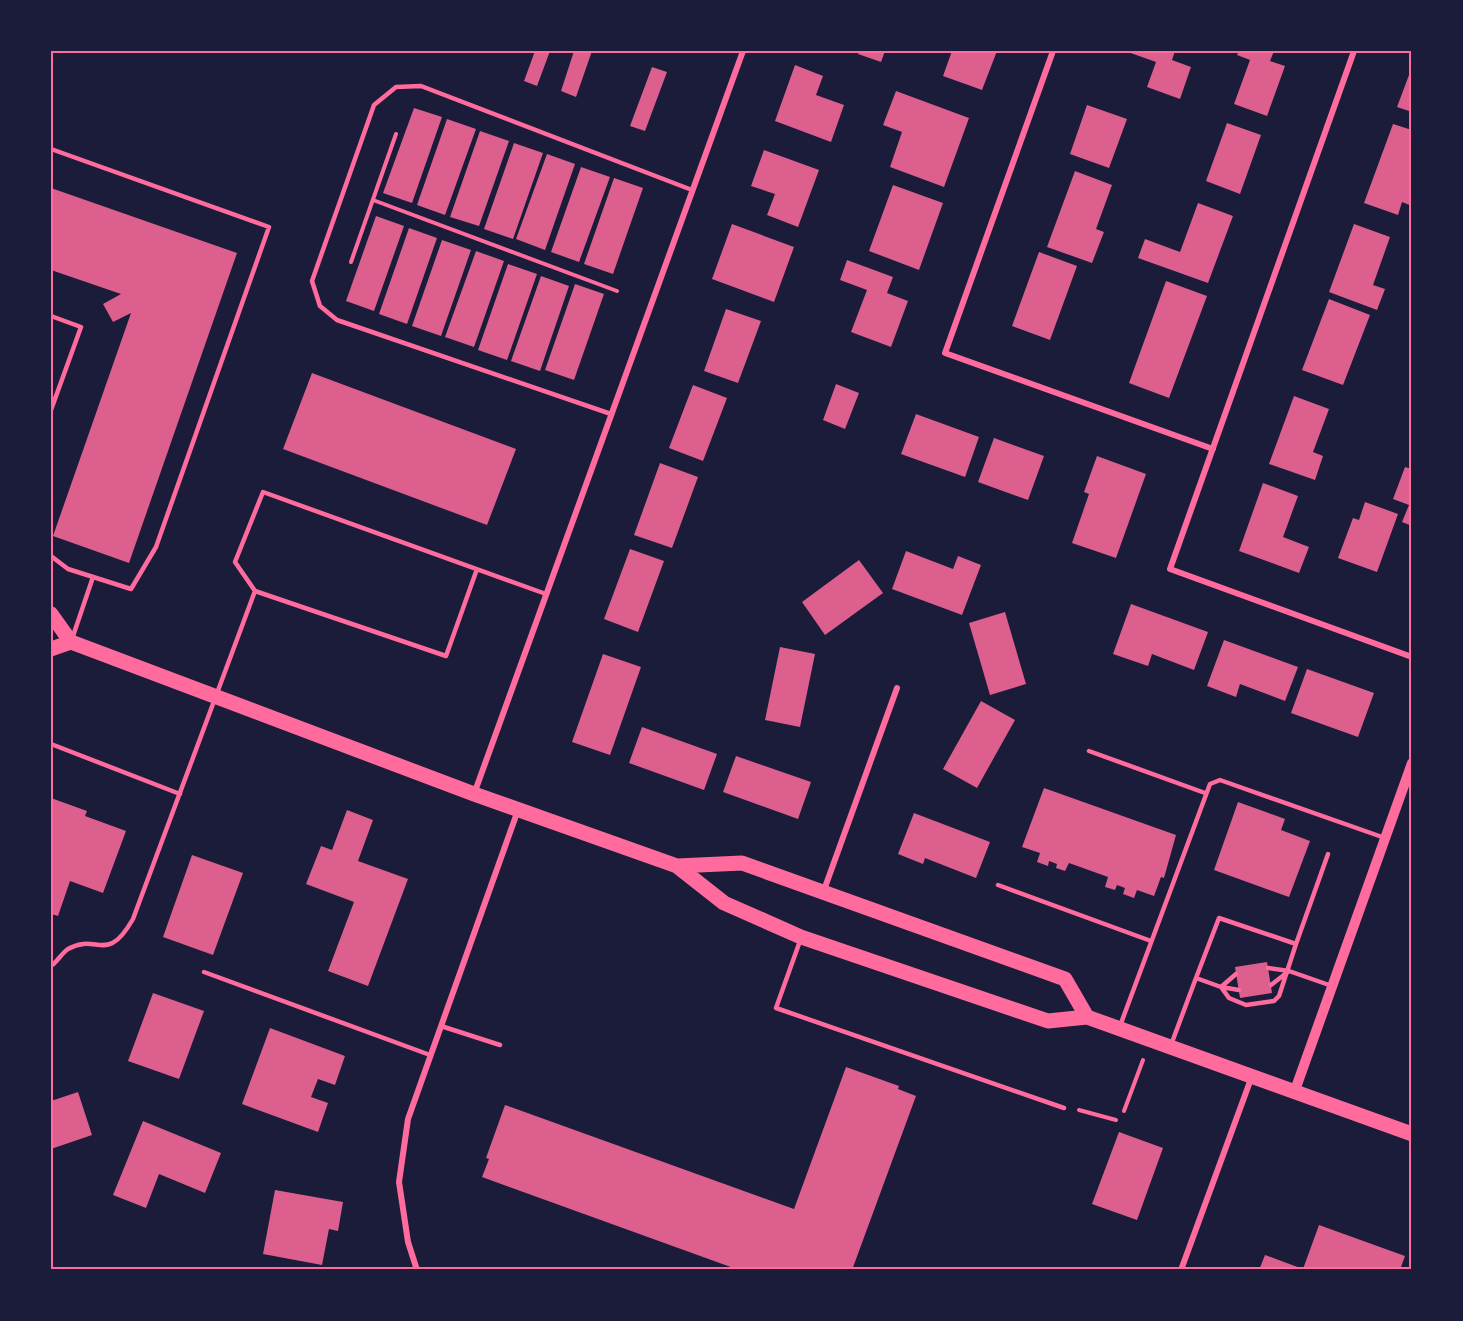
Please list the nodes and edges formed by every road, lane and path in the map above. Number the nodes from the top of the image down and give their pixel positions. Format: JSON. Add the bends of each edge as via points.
{"nodes":[{"id":1,"x":743,"y":51,"type":"edge"},
{"id":2,"x":1053,"y":51,"type":"edge"},
{"id":3,"x":1354,"y":51,"type":"edge"},
{"id":4,"x":396,"y":134,"type":"dead end"},
{"id":5,"x":51,"y":149,"type":"edge"},
{"id":6,"x":692,"y":189,"type":"junction"},
{"id":7,"x":373,"y":200,"type":"junction"},
{"id":8,"x":351,"y":262,"type":"dead end"},
{"id":9,"x":617,"y":291,"type":"dead end"},
{"id":10,"x":51,"y":316,"type":"edge"},
{"id":11,"x":51,"y":410,"type":"edge"},
{"id":12,"x":611,"y":414,"type":"junction"},
{"id":13,"x":1213,"y":449,"type":"junction"},
{"id":14,"x":51,"y":556,"type":"edge"},
{"id":15,"x":477,"y":569,"type":"junction"},
{"id":16,"x":93,"y":577,"type":"junction"},
{"id":17,"x":255,"y":591,"type":"junction"},
{"id":18,"x":546,"y":594,"type":"junction"},
{"id":19,"x":51,"y":614,"type":"edge"},
{"id":20,"x":71,"y":642,"type":"junction"},
{"id":21,"x":51,"y":649,"type":"edge"},
{"id":22,"x":1412,"y":657,"type":"edge"},
{"id":23,"x":897,"y":688,"type":"dead end"},
{"id":24,"x":216,"y":697,"type":"junction"},
{"id":25,"x":51,"y":744,"type":"edge"},
{"id":26,"x":1089,"y":751,"type":"dead end"},
{"id":27,"x":1412,"y":763,"type":"edge"},
{"id":28,"x":1205,"y":793,"type":"junction"},
{"id":29,"x":180,"y":794,"type":"junction"},
{"id":30,"x":474,"y":794,"type":"junction"},
{"id":31,"x":518,"y":810,"type":"junction"},
{"id":32,"x":1385,"y":838,"type":"junction"},
{"id":33,"x":1328,"y":854,"type":"dead end"},
{"id":34,"x":677,"y":866,"type":"junction"},
{"id":35,"x":998,"y":885,"type":"dead end"},
{"id":36,"x":824,"y":891,"type":"junction"},
{"id":37,"x":801,"y":936,"type":"junction"},
{"id":38,"x":1151,"y":941,"type":"junction"},
{"id":39,"x":1296,"y":944,"type":"junction"},
{"id":40,"x":51,"y":966,"type":"edge"},
{"id":41,"x":1268,"y":968,"type":"dead end"},
{"id":42,"x":1289,"y":971,"type":"junction"},
{"id":43,"x":204,"y":972,"type":"dead end"},
{"id":44,"x":1236,"y":974,"type":"dead end"},
{"id":45,"x":1196,"y":978,"type":"junction"},
{"id":46,"x":1270,"y":985,"type":"dead end"},
{"id":47,"x":1332,"y":986,"type":"junction"},
{"id":48,"x":1221,"y":987,"type":"junction"},
{"id":49,"x":1239,"y":990,"type":"dead end"},
{"id":50,"x":1087,"y":1017,"type":"junction"},
{"id":51,"x":441,"y":1026,"type":"junction"},
{"id":52,"x":1119,"y":1029,"type":"junction"},
{"id":53,"x":1150,"y":1040,"type":"junction"},
{"id":54,"x":500,"y":1045,"type":"dead end"},
{"id":55,"x":1170,"y":1047,"type":"junction"},
{"id":56,"x":430,"y":1055,"type":"junction"},
{"id":57,"x":1252,"y":1076,"type":"junction"},
{"id":58,"x":1294,"y":1093,"type":"junction"},
{"id":59,"x":1064,"y":1108,"type":"joint"},
{"id":60,"x":1124,"y":1111,"type":"dead end"},
{"id":61,"x":1116,"y":1120,"type":"dead end"},
{"id":62,"x":1412,"y":1134,"type":"edge"},
{"id":63,"x":417,"y":1270,"type":"edge"},
{"id":64,"x":1181,"y":1270,"type":"edge"}],
"edges":[{"from":1,"to":6,"type":"street"},
{"from":2,"to":13,"type":"street","via":[[945,353]]},
{"from":3,"to":13,"type":"street"},
{"from":4,"to":7,"type":"path"},
{"from":5,"to":16,"type":"lane","via":[[269,227],[156,547],[131,590]]},
{"from":6,"to":12,"type":"street"},
{"from":6,"to":12,"type":"lane","via":[[421,86],[396,87],[375,105],[312,281],[320,306],[337,320]]},
{"from":7,"to":8,"type":"path"},
{"from":7,"to":9,"type":"path"},
{"from":10,"to":11,"type":"lane","via":[[81,327]]},
{"from":12,"to":18,"type":"street"},
{"from":13,"to":22,"type":"street","via":[[1170,569]]},
{"from":14,"to":16,"type":"lane","via":[[68,569]]},
{"from":15,"to":17,"type":"lane","via":[[446,656]]},
{"from":15,"to":17,"type":"lane","via":[[263,492],[235,562]]},
{"from":15,"to":18,"type":"lane"},
{"from":16,"to":20,"type":"lane"},
{"from":17,"to":24,"type":"lane"},
{"from":18,"to":30,"type":"street"},
{"from":19,"to":20,"type":"main road"},
{"from":20,"to":21,"type":"main road"},
{"from":20,"to":24,"type":"main road"},
{"from":23,"to":36,"type":"street"},
{"from":24,"to":29,"type":"lane"},
{"from":24,"to":30,"type":"main road"},
{"from":25,"to":29,"type":"lane"},
{"from":26,"to":28,"type":"lane"},
{"from":27,"to":32,"type":"street"},
{"from":28,"to":32,"type":"lane","via":[[1210,784],[1220,780]]},
{"from":28,"to":38,"type":"lane"},
{"from":29,"to":40,"type":"lane","via":[[122,939],[107,946],[68,949]]},
{"from":30,"to":31,"type":"main road"},
{"from":31,"to":34,"type":"main road"},
{"from":31,"to":51,"type":"street"},
{"from":32,"to":47,"type":"street"},
{"from":33,"to":39,"type":"lane"},
{"from":34,"to":36,"type":"main road","via":[[742,863]]},
{"from":34,"to":37,"type":"main road","via":[[724,903]]},
{"from":35,"to":38,"type":"lane"},
{"from":36,"to":50,"type":"main road","via":[[1065,979]]},
{"from":37,"to":50,"type":"main road","via":[[1048,1021]]},
{"from":37,"to":59,"type":"lane","via":[[776,1008]]},
{"from":38,"to":52,"type":"lane"},
{"from":39,"to":42,"type":"lane"},
{"from":39,"to":45,"type":"lane","via":[[1219,918]]},
{"from":41,"to":42,"type":"lane"},
{"from":42,"to":46,"type":"lane"},
{"from":42,"to":47,"type":"lane"},
{"from":42,"to":48,"type":"lane","via":[[1280,996],[1274,1001],[1246,1005],[1229,998]]},
{"from":43,"to":56,"type":"lane"},
{"from":44,"to":48,"type":"lane"},
{"from":45,"to":48,"type":"lane"},
{"from":45,"to":55,"type":"lane"},
{"from":47,"to":58,"type":"street"},
{"from":48,"to":49,"type":"lane"},
{"from":50,"to":52,"type":"main road"},
{"from":51,"to":54,"type":"lane"},
{"from":51,"to":56,"type":"street"},
{"from":52,"to":53,"type":"main road"},
{"from":53,"to":55,"type":"main road"},
{"from":53,"to":60,"type":"path"},
{"from":55,"to":57,"type":"main road"},
{"from":56,"to":63,"type":"street","via":[[408,1119],[399,1182],[408,1242]]},
{"from":57,"to":58,"type":"main road"},
{"from":57,"to":64,"type":"street"},
{"from":58,"to":62,"type":"main road"},
{"from":59,"to":61,"type":"path"}]}
